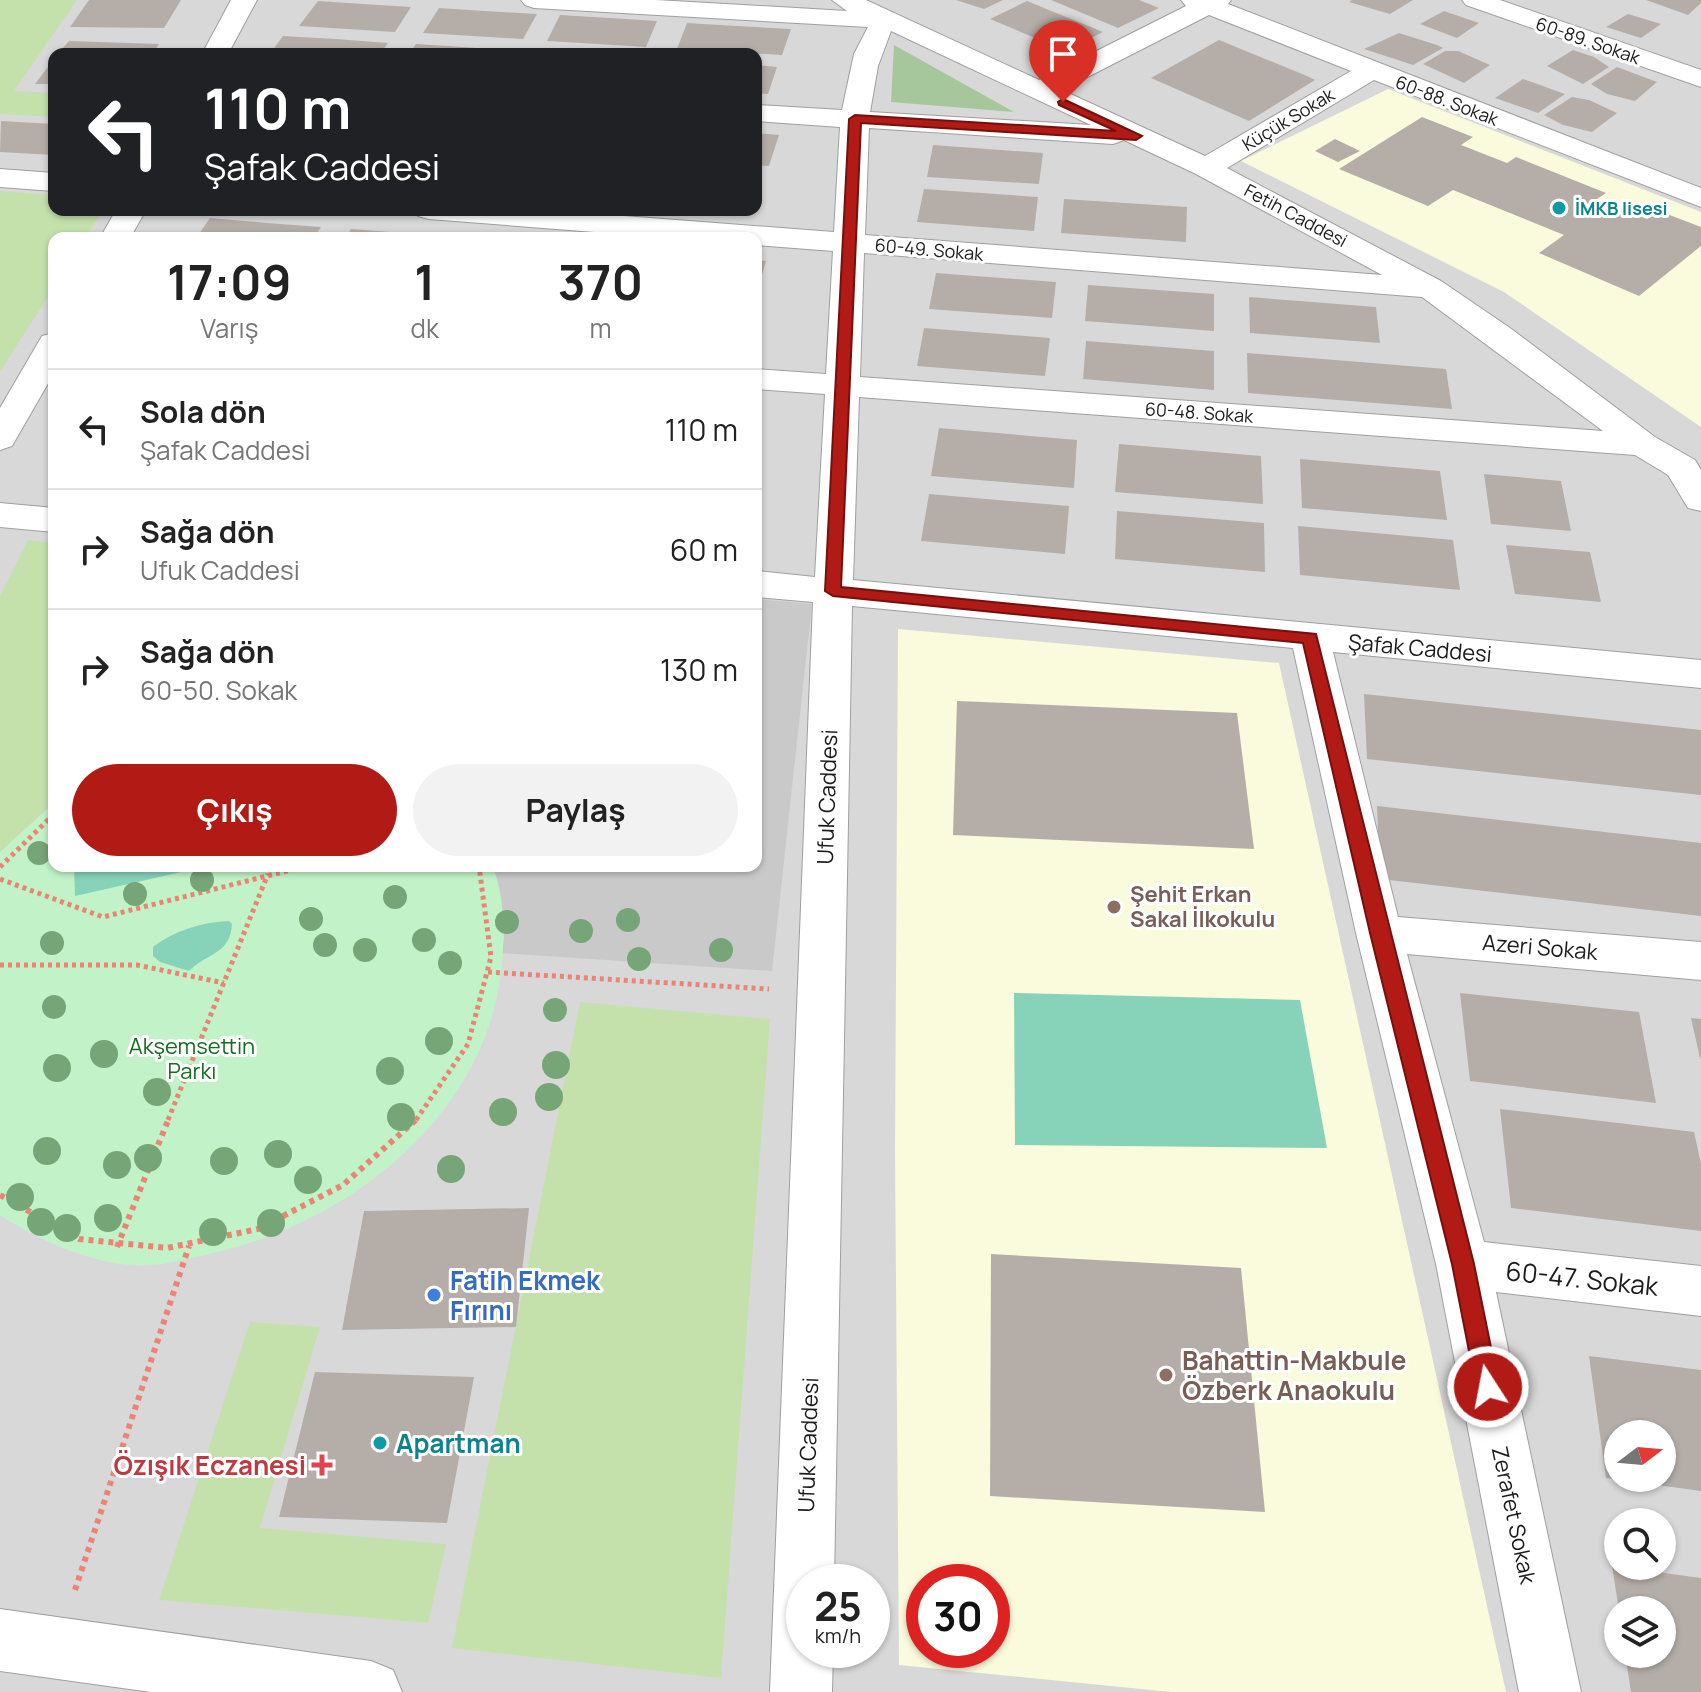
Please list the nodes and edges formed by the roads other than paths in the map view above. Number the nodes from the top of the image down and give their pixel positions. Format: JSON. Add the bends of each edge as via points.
{"nodes":[{"id":1,"x":244,"y":0,"type":"edge"},
{"id":2,"x":534,"y":0,"type":"edge"},
{"id":3,"x":845,"y":0,"type":"edge"},
{"id":4,"x":1475,"y":0,"type":"edge"},
{"id":5,"x":1207,"y":2,"type":"edge"},
{"id":6,"x":886,"y":19,"type":"junction"},
{"id":7,"x":218,"y":48,"type":"edge"},
{"id":8,"x":1371,"y":70,"type":"junction"},
{"id":9,"x":1701,"y":79,"type":"edge"},
{"id":10,"x":1039,"y":91,"type":"junction"},
{"id":11,"x":762,"y":113,"type":"edge"},
{"id":12,"x":855,"y":119,"type":"junction"},
{"id":13,"x":1136,"y":136,"type":"junction"},
{"id":14,"x":1206,"y":168,"type":"junction"},
{"id":15,"x":0,"y":178,"type":"edge"},
{"id":16,"x":48,"y":182,"type":"edge"},
{"id":17,"x":1701,"y":198,"type":"edge"},
{"id":18,"x":508,"y":216,"type":"edge"},
{"id":19,"x":719,"y":232,"type":"edge"},
{"id":20,"x":762,"y":235,"type":"edge"},
{"id":21,"x":851,"y":242,"type":"junction"},
{"id":22,"x":1430,"y":288,"type":"junction"},
{"id":23,"x":48,"y":354,"type":"edge"},
{"id":24,"x":762,"y":379,"type":"edge"},
{"id":25,"x":843,"y":386,"type":"junction"},
{"id":26,"x":0,"y":439,"type":"edge"},
{"id":27,"x":1643,"y":445,"type":"junction"},
{"id":28,"x":1692,"y":468,"type":"edge"},
{"id":29,"x":1701,"y":500,"type":"edge"},
{"id":30,"x":0,"y":515,"type":"edge"},
{"id":31,"x":48,"y":519,"type":"edge"},
{"id":32,"x":762,"y":585,"type":"edge"},
{"id":33,"x":833,"y":591,"type":"junction"},
{"id":34,"x":1310,"y":638,"type":"junction"},
{"id":35,"x":1701,"y":674,"type":"edge"},
{"id":36,"x":1379,"y":933,"type":"junction"},
{"id":37,"x":1701,"y":961,"type":"edge"},
{"id":38,"x":1463,"y":1264,"type":"junction"},
{"id":39,"x":1701,"y":1291,"type":"edge"},
{"id":40,"x":805,"y":1564,"type":"edge"},
{"id":41,"x":28,"y":1644,"type":"edge"},
{"id":42,"x":802,"y":1668,"type":"edge"},
{"id":43,"x":371,"y":1692,"type":"edge"},
{"id":44,"x":801,"y":1692,"type":"edge"},
{"id":45,"x":1550,"y":1692,"type":"edge"}],
"edges":[{"from":1,"to":7,"type":"street"},
{"from":2,"to":6,"type":"street"},
{"from":3,"to":6,"type":"street","name":"Fetih Caddesi"},
{"from":4,"to":9,"type":"street","name":"60-89. Sokak"},
{"from":5,"to":8,"type":"street","name":"60-88. Sokak"},
{"from":5,"to":10,"type":"street"},
{"from":6,"to":10,"type":"street","name":"Fetih Caddesi"},
{"from":6,"to":12,"type":"street","name":"Ufuk Caddesi","via":[[864,57]]},
{"from":8,"to":14,"type":"street","name":"Küçük Sokak"},
{"from":8,"to":17,"type":"street","name":"60-88. Sokak"},
{"from":10,"to":13,"type":"street","name":"Fetih Caddesi"},
{"from":11,"to":12,"type":"street"},
{"from":12,"to":13,"type":"street"},
{"from":12,"to":21,"type":"street","name":"Ufuk Caddesi"},
{"from":13,"to":14,"type":"street","name":"Fetih Caddesi"},
{"from":14,"to":22,"type":"street","name":"Fetih Caddesi"},
{"from":15,"to":16,"type":"street"},
{"from":18,"to":19,"type":"street","name":"60-49. Sokak"},
{"from":20,"to":21,"type":"street","name":"60-49. Sokak"},
{"from":21,"to":22,"type":"street","name":"60-49. Sokak"},
{"from":21,"to":25,"type":"street","name":"Ufuk Caddesi"},
{"from":22,"to":27,"type":"street","name":"Fetih Caddesi"},
{"from":23,"to":26,"type":"street"},
{"from":24,"to":25,"type":"street","name":"60-48. Sokak"},
{"from":25,"to":27,"type":"street","name":"60-48. Sokak"},
{"from":25,"to":33,"type":"street","name":"Ufuk Caddesi"},
{"from":27,"to":28,"type":"street","name":"Fetih Caddesi"},
{"from":28,"to":29,"type":"street","name":"Fetih Caddesi"},
{"from":30,"to":31,"type":"street"},
{"from":32,"to":33,"type":"street","name":"Şafak Caddesi"},
{"from":33,"to":34,"type":"street","name":"Şafak Caddesi"},
{"from":33,"to":40,"type":"street","name":"Ufuk Caddesi"},
{"from":34,"to":35,"type":"street","name":"Şafak Caddesi"},
{"from":34,"to":36,"type":"street","name":"Zerafet Sokak"},
{"from":36,"to":37,"type":"street","name":"Azeri Sokak"},
{"from":36,"to":38,"type":"street","name":"Zerafet Sokak"},
{"from":38,"to":39,"type":"street","name":"60-47. Sokak"},
{"from":38,"to":45,"type":"street","name":"Zerafet Sokak"},
{"from":41,"to":43,"type":"street"},
{"from":42,"to":44,"type":"street","name":"Ufuk Caddesi"}]}
